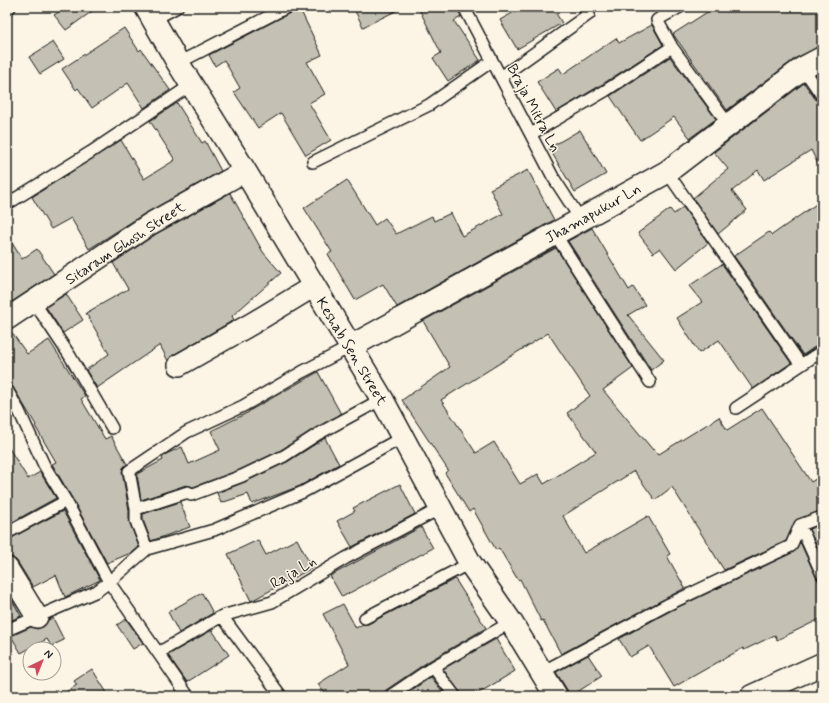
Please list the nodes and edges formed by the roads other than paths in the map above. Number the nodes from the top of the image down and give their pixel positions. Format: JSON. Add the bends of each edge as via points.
{"nodes":[{"id":1,"x":10,"y":7,"type":"edge"},
{"id":2,"x":177,"y":7,"type":"edge"},
{"id":3,"x":287,"y":7,"type":"edge"},
{"id":4,"x":464,"y":7,"type":"edge"},
{"id":5,"x":584,"y":7,"type":"edge"},
{"id":6,"x":680,"y":7,"type":"edge"},
{"id":7,"x":7,"y":10,"type":"edge"},
{"id":8,"x":149,"y":13,"type":"edge"},
{"id":9,"x":672,"y":48,"type":"junction"},
{"id":10,"x":492,"y":61,"type":"junction"},
{"id":11,"x":178,"y":63,"type":"junction"},
{"id":12,"x":813,"y":63,"type":"edge"},
{"id":13,"x":501,"y":77,"type":"junction"},
{"id":14,"x":191,"y":85,"type":"junction"},
{"id":15,"x":822,"y":96,"type":"edge"},
{"id":16,"x":728,"y":124,"type":"junction"},
{"id":17,"x":532,"y":134,"type":"junction"},
{"id":18,"x":313,"y":162,"type":"dead end"},
{"id":19,"x":245,"y":170,"type":"junction"},
{"id":20,"x":667,"y":172,"type":"junction"},
{"id":21,"x":7,"y":204,"type":"edge"},
{"id":22,"x":581,"y":220,"type":"junction"},
{"id":23,"x":555,"y":234,"type":"junction"},
{"id":24,"x":314,"y":286,"type":"junction"},
{"id":25,"x":34,"y":302,"type":"junction"},
{"id":26,"x":7,"y":319,"type":"edge"},
{"id":27,"x":350,"y":347,"type":"junction"},
{"id":28,"x":822,"y":351,"type":"edge"},
{"id":29,"x":179,"y":365,"type":"dead end"},
{"id":30,"x":801,"y":365,"type":"junction"},
{"id":31,"x":650,"y":382,"type":"dead end"},
{"id":32,"x":7,"y":390,"type":"edge"},
{"id":33,"x":382,"y":399,"type":"junction"},
{"id":34,"x":736,"y":408,"type":"dead end"},
{"id":35,"x":112,"y":428,"type":"dead end"},
{"id":36,"x":403,"y":438,"type":"junction"},
{"id":37,"x":66,"y":501,"type":"junction"},
{"id":38,"x":136,"y":508,"type":"junction"},
{"id":39,"x":441,"y":508,"type":"junction"},
{"id":40,"x":822,"y":517,"type":"edge"},
{"id":41,"x":800,"y":526,"type":"junction"},
{"id":42,"x":7,"y":534,"type":"edge"},
{"id":43,"x":147,"y":549,"type":"junction"},
{"id":44,"x":470,"y":563,"type":"junction"},
{"id":45,"x":7,"y":568,"type":"edge"},
{"id":46,"x":822,"y":574,"type":"edge"},
{"id":47,"x":109,"y":582,"type":"junction"},
{"id":48,"x":222,"y":616,"type":"junction"},
{"id":49,"x":37,"y":617,"type":"junction"},
{"id":50,"x":365,"y":618,"type":"dead end"},
{"id":51,"x":511,"y":622,"type":"junction"},
{"id":52,"x":7,"y":630,"type":"edge"},
{"id":53,"x":158,"y":653,"type":"junction"},
{"id":54,"x":822,"y":664,"type":"edge"},
{"id":55,"x":433,"y":667,"type":"junction"},
{"id":56,"x":542,"y":672,"type":"junction"},
{"id":57,"x":188,"y":696,"type":"edge"},
{"id":58,"x":282,"y":696,"type":"edge"},
{"id":59,"x":390,"y":696,"type":"edge"},
{"id":60,"x":455,"y":696,"type":"edge"},
{"id":61,"x":556,"y":696,"type":"edge"},
{"id":62,"x":752,"y":696,"type":"edge"}],
"edges":[{"from":1,"to":7,"type":"lane"},
{"from":2,"to":8,"type":"lane"},
{"from":3,"to":11,"type":"lane"},
{"from":4,"to":10,"type":"lane","name":"Braja Mitra Ln"},
{"from":5,"to":13,"type":"lane","via":[[589,14]]},
{"from":6,"to":9,"type":"lane","via":[[657,20]]},
{"from":8,"to":11,"type":"main road","name":"Keshab Sen Street"},
{"from":9,"to":16,"type":"lane"},
{"from":9,"to":17,"type":"lane"},
{"from":10,"to":13,"type":"lane","name":"Braja Mitra Ln"},
{"from":10,"to":18,"type":"lane","via":[[429,105]]},
{"from":11,"to":14,"type":"main road","name":"Keshab Sen Street"},
{"from":12,"to":15,"type":"lane"},
{"from":12,"to":16,"type":"main road","name":"Jhamapukur Ln"},
{"from":13,"to":17,"type":"lane","name":"Braja Mitra Ln"},
{"from":14,"to":19,"type":"main road","name":"Keshab Sen Street"},
{"from":14,"to":21,"type":"lane"},
{"from":16,"to":20,"type":"main road","name":"Jhamapukur Ln"},
{"from":17,"to":22,"type":"lane","name":"Braja Mitra Ln","via":[[553,177]]},
{"from":19,"to":24,"type":"main road","name":"Keshab Sen Street"},
{"from":19,"to":25,"type":"street","name":"Sitaram Ghosh Street","via":[[150,224]]},
{"from":20,"to":22,"type":"main road","name":"Jhamapukur Ln"},
{"from":20,"to":30,"type":"lane"},
{"from":22,"to":23,"type":"main road","name":"Jhamapukur Ln"},
{"from":23,"to":27,"type":"main road","name":"Jhamapukur Ln"},
{"from":23,"to":31,"type":"lane"},
{"from":24,"to":27,"type":"main road","name":"Keshab Sen Street"},
{"from":24,"to":29,"type":"street"},
{"from":25,"to":26,"type":"street","name":"Sitaram Ghosh Street"},
{"from":25,"to":35,"type":"lane","via":[[70,356]]},
{"from":27,"to":33,"type":"main road","name":"Keshab Sen Street"},
{"from":27,"to":38,"type":"lane","via":[[243,406],[187,432],[129,471]]},
{"from":28,"to":30,"type":"lane"},
{"from":30,"to":34,"type":"lane"},
{"from":32,"to":37,"type":"lane","via":[[44,465]]},
{"from":33,"to":36,"type":"main road","name":"Keshab Sen Street"},
{"from":33,"to":38,"type":"lane","via":[[284,456],[242,476],[191,495],[188,492]]},
{"from":36,"to":39,"type":"main road","name":"Keshab Sen Street"},
{"from":36,"to":43,"type":"lane","via":[[303,492],[214,530]]},
{"from":37,"to":42,"type":"lane"},
{"from":37,"to":47,"type":"lane"},
{"from":38,"to":43,"type":"lane","via":[[136,521]]},
{"from":39,"to":44,"type":"main road","name":"Keshab Sen Street"},
{"from":39,"to":48,"type":"lane","name":"Raja Ln","via":[[346,558],[272,602]]},
{"from":40,"to":41,"type":"lane"},
{"from":41,"to":46,"type":"lane"},
{"from":41,"to":56,"type":"lane","via":[[791,546],[667,605]]},
{"from":43,"to":47,"type":"lane"},
{"from":44,"to":50,"type":"lane"},
{"from":44,"to":51,"type":"main road","name":"Keshab Sen Street"},
{"from":45,"to":49,"type":"street"},
{"from":47,"to":49,"type":"lane","via":[[96,591]]},
{"from":47,"to":53,"type":"lane"},
{"from":48,"to":53,"type":"lane","name":"Raja Ln"},
{"from":48,"to":58,"type":"lane"},
{"from":49,"to":52,"type":"lane"},
{"from":51,"to":55,"type":"lane"},
{"from":51,"to":56,"type":"main road","name":"Keshab Sen Street"},
{"from":53,"to":57,"type":"lane"},
{"from":54,"to":62,"type":"main road"},
{"from":55,"to":59,"type":"lane"},
{"from":55,"to":60,"type":"lane"},
{"from":56,"to":61,"type":"main road","name":"Keshab Sen Street"}]}
